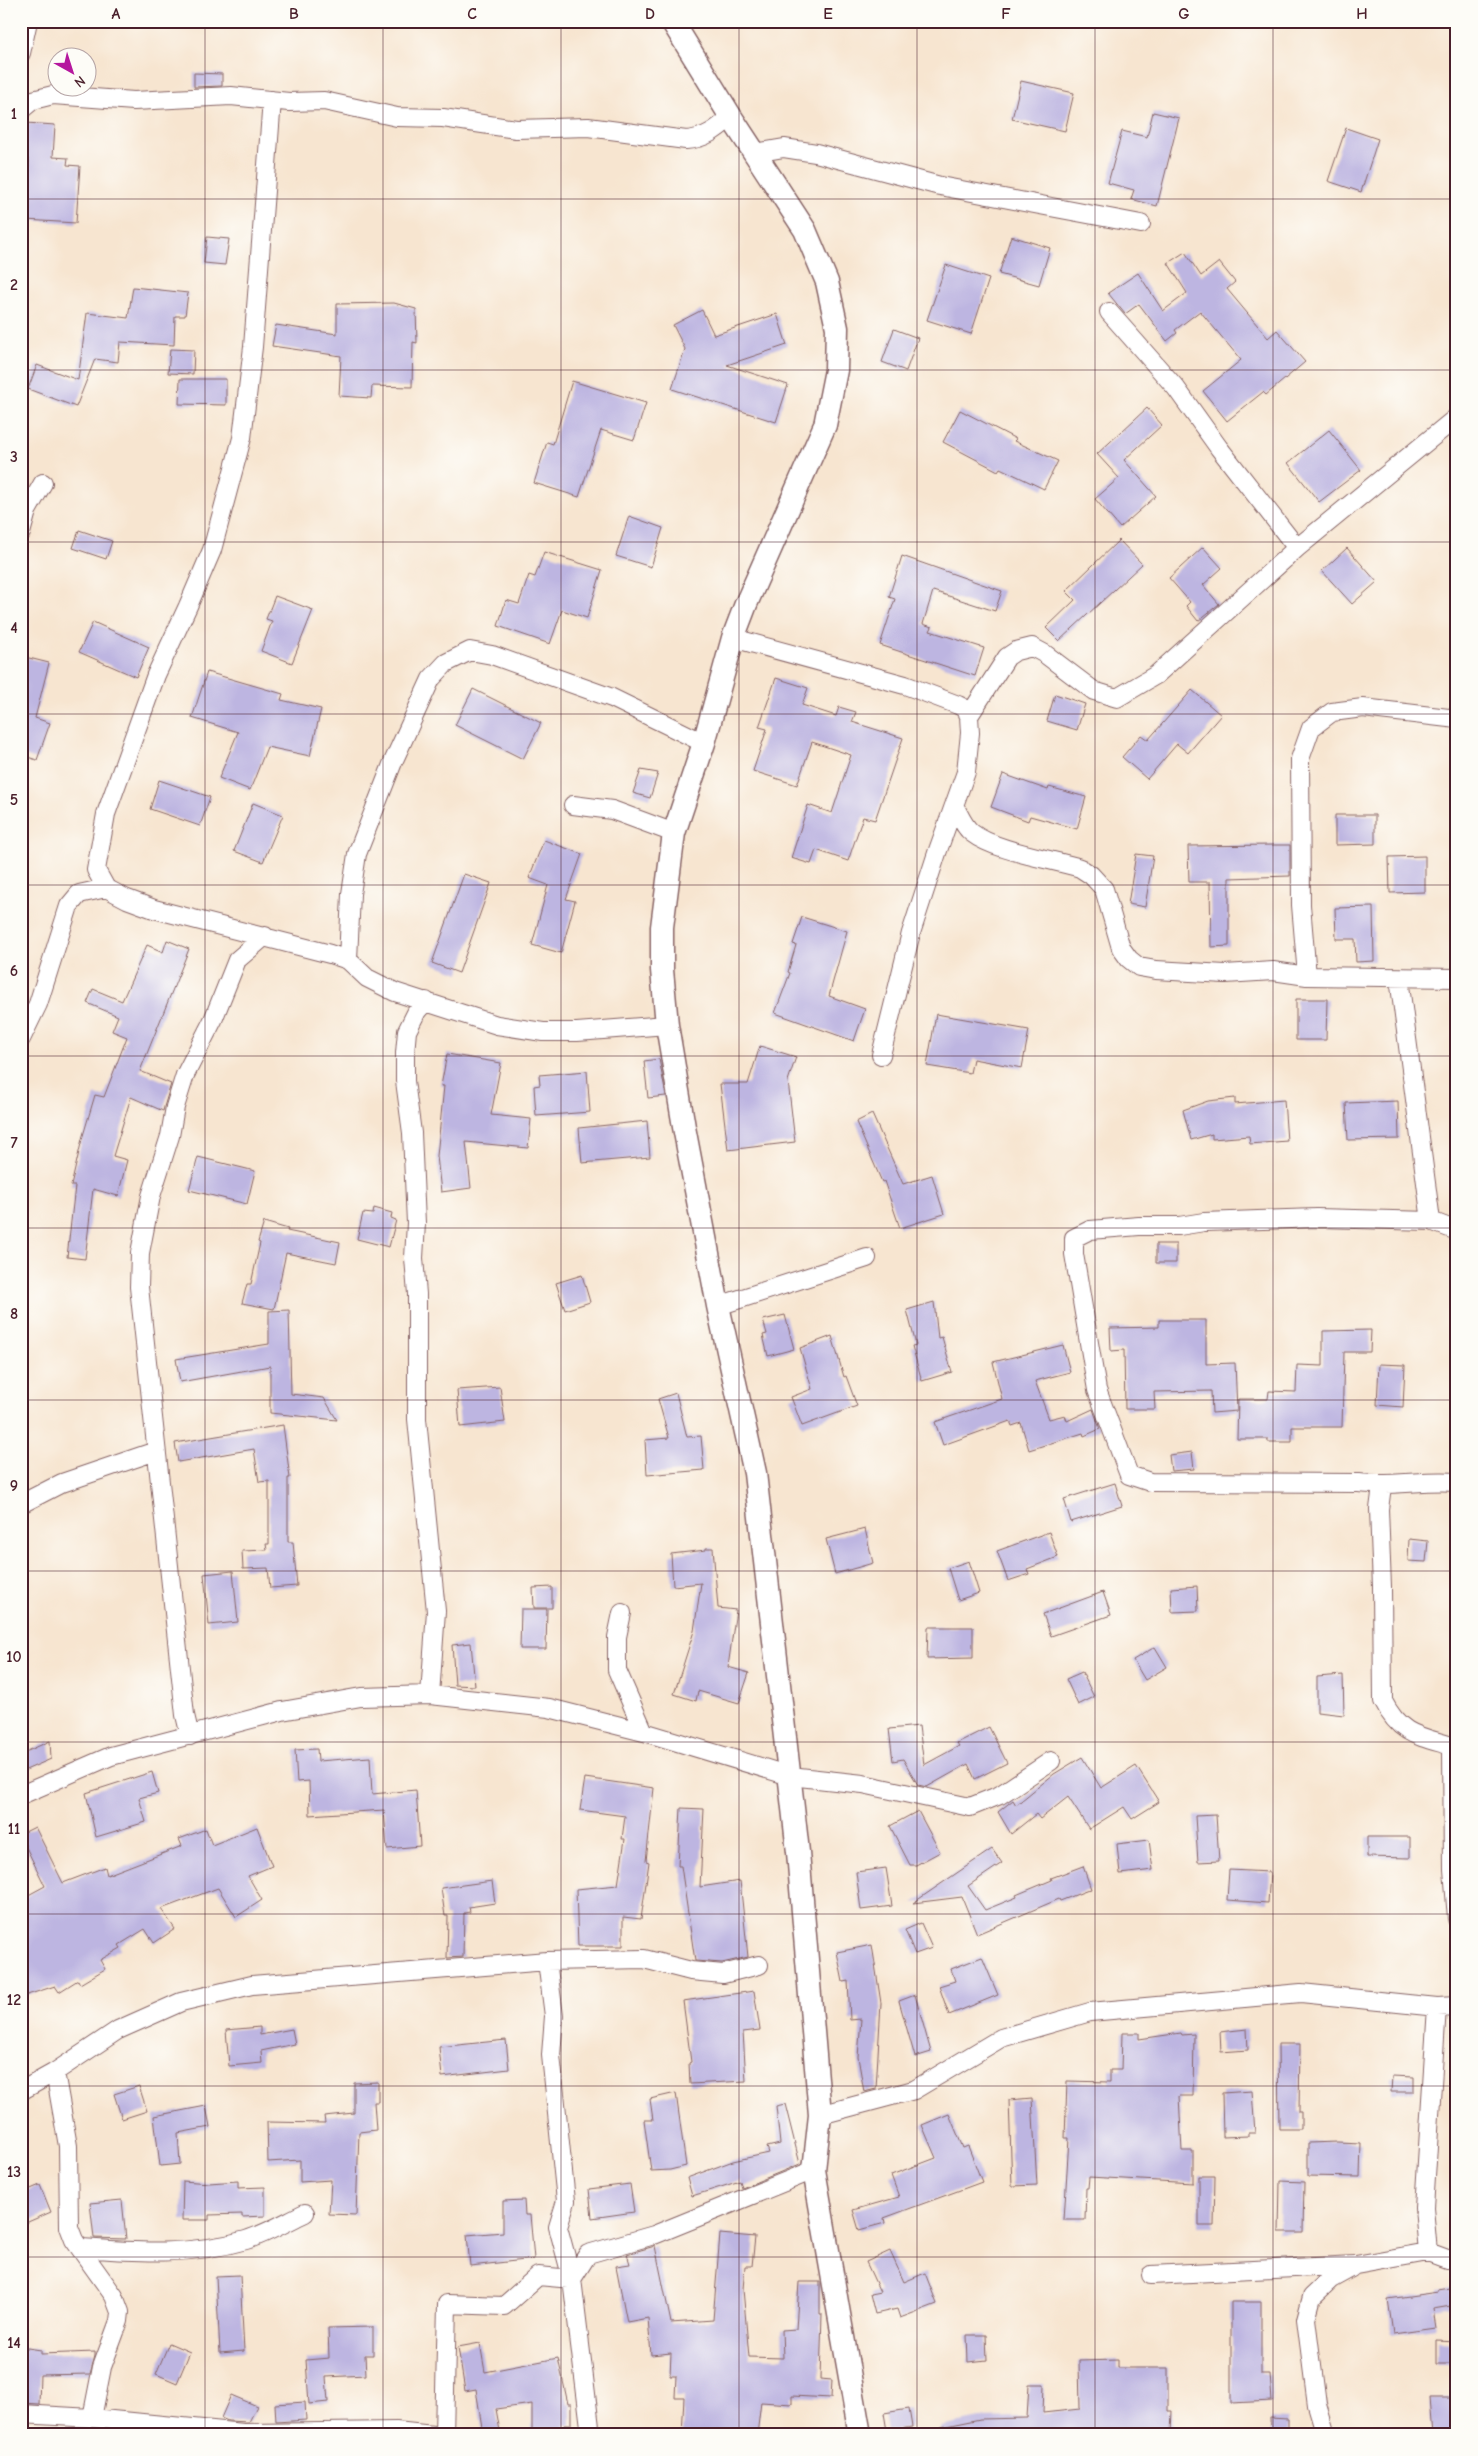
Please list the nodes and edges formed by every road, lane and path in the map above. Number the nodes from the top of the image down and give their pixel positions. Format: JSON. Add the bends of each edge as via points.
{"nodes":[{"id":1,"x":28,"y":21,"type":"edge"},
{"id":2,"x":672,"y":21,"type":"edge"},
{"id":3,"x":21,"y":53,"type":"edge"},
{"id":4,"x":272,"y":100,"type":"junction"},
{"id":5,"x":21,"y":110,"type":"edge"},
{"id":6,"x":731,"y":117,"type":"junction"},
{"id":7,"x":755,"y":153,"type":"junction"},
{"id":8,"x":1141,"y":224,"type":"dead end"},
{"id":9,"x":1109,"y":312,"type":"dead end"},
{"id":10,"x":1457,"y":417,"type":"edge"},
{"id":11,"x":44,"y":483,"type":"dead end"},
{"id":12,"x":21,"y":533,"type":"edge"},
{"id":13,"x":1297,"y":548,"type":"junction"},
{"id":14,"x":733,"y":638,"type":"junction"},
{"id":15,"x":969,"y":716,"type":"junction"},
{"id":16,"x":1457,"y":719,"type":"edge"},
{"id":17,"x":704,"y":743,"type":"junction"},
{"id":18,"x":573,"y":805,"type":"dead end"},
{"id":19,"x":955,"y":807,"type":"junction"},
{"id":20,"x":674,"y":833,"type":"junction"},
{"id":21,"x":106,"y":888,"type":"junction"},
{"id":22,"x":265,"y":936,"type":"junction"},
{"id":23,"x":348,"y":960,"type":"junction"},
{"id":24,"x":1307,"y":976,"type":"junction"},
{"id":25,"x":1399,"y":978,"type":"junction"},
{"id":26,"x":1457,"y":978,"type":"edge"},
{"id":27,"x":426,"y":1001,"type":"junction"},
{"id":28,"x":667,"y":1025,"type":"junction"},
{"id":29,"x":21,"y":1039,"type":"edge"},
{"id":30,"x":881,"y":1056,"type":"dead end"},
{"id":31,"x":1431,"y":1221,"type":"junction"},
{"id":32,"x":1457,"y":1232,"type":"edge"},
{"id":33,"x":866,"y":1258,"type":"dead end"},
{"id":34,"x":718,"y":1306,"type":"junction"},
{"id":35,"x":156,"y":1451,"type":"junction"},
{"id":36,"x":1457,"y":1482,"type":"edge"},
{"id":37,"x":1382,"y":1486,"type":"junction"},
{"id":38,"x":21,"y":1504,"type":"edge"},
{"id":39,"x":622,"y":1613,"type":"dead end"},
{"id":40,"x":430,"y":1695,"type":"junction"},
{"id":41,"x":644,"y":1732,"type":"junction"},
{"id":42,"x":190,"y":1736,"type":"junction"},
{"id":43,"x":1454,"y":1746,"type":"edge"},
{"id":44,"x":1051,"y":1762,"type":"dead end"},
{"id":45,"x":790,"y":1776,"type":"junction"},
{"id":46,"x":21,"y":1795,"type":"edge"},
{"id":47,"x":1457,"y":1920,"type":"edge"},
{"id":48,"x":547,"y":1961,"type":"junction"},
{"id":49,"x":759,"y":1965,"type":"dead end"},
{"id":50,"x":1457,"y":2006,"type":"edge"},
{"id":51,"x":1437,"y":2007,"type":"junction"},
{"id":52,"x":56,"y":2072,"type":"junction"},
{"id":53,"x":21,"y":2091,"type":"edge"},
{"id":54,"x":820,"y":2115,"type":"junction"},
{"id":55,"x":814,"y":2170,"type":"junction"},
{"id":56,"x":306,"y":2213,"type":"dead end"},
{"id":57,"x":81,"y":2248,"type":"junction"},
{"id":58,"x":1428,"y":2252,"type":"junction"},
{"id":59,"x":1457,"y":2259,"type":"edge"},
{"id":60,"x":1356,"y":2265,"type":"junction"},
{"id":61,"x":1151,"y":2275,"type":"dead end"},
{"id":62,"x":572,"y":2279,"type":"junction"},
{"id":63,"x":21,"y":2414,"type":"edge"},
{"id":64,"x":92,"y":2418,"type":"junction"},
{"id":65,"x":433,"y":2435,"type":"edge"},
{"id":66,"x":444,"y":2435,"type":"edge"},
{"id":67,"x":591,"y":2435,"type":"edge"},
{"id":68,"x":860,"y":2435,"type":"edge"},
{"id":69,"x":1326,"y":2435,"type":"edge"}],
"edges":[{"from":1,"to":3,"type":"street"},
{"from":2,"to":6,"type":"street"},
{"from":4,"to":5,"type":"street","via":[[230,96],[134,101],[52,95],[33,100]]},
{"from":4,"to":6,"type":"street","via":[[324,101],[397,117],[443,118],[516,129],[588,127],[686,140],[706,136]]},
{"from":4,"to":21,"type":"street","via":[[253,347],[242,438],[212,550],[156,675],[106,814],[96,870]]},
{"from":6,"to":7,"type":"street"},
{"from":7,"to":8,"type":"street","via":[[784,148],[816,152],[940,186]]},
{"from":7,"to":14,"type":"street","via":[[805,230],[827,282],[838,328],[836,370],[825,425]]},
{"from":9,"to":13,"type":"street","via":[[1176,388]]},
{"from":10,"to":13,"type":"street"},
{"from":11,"to":12,"type":"street","via":[[27,511]]},
{"from":13,"to":15,"type":"street","via":[[1156,676],[1130,692],[1117,698],[1094,691],[1032,647],[1007,657]]},
{"from":14,"to":15,"type":"street","via":[[905,685],[958,705],[966,709]]},
{"from":14,"to":17,"type":"street"},
{"from":15,"to":19,"type":"street","via":[[966,772]]},
{"from":16,"to":24,"type":"street","via":[[1362,708],[1332,712],[1311,728],[1300,759],[1301,905]]},
{"from":17,"to":20,"type":"street"},
{"from":17,"to":23,"type":"street","via":[[612,698],[492,655],[470,651],[446,663],[431,679],[393,762],[357,854],[351,894]]},
{"from":18,"to":20,"type":"street","via":[[612,810]]},
{"from":19,"to":24,"type":"street","via":[[967,828],[979,837],[1080,868],[1091,875],[1104,889],[1121,948],[1129,960],[1139,966],[1156,970],[1225,974],[1273,971]]},
{"from":19,"to":30,"type":"street","via":[[912,933]]},
{"from":20,"to":28,"type":"street","via":[[662,927]]},
{"from":21,"to":22,"type":"street","via":[[154,909]]},
{"from":21,"to":29,"type":"street","via":[[79,894],[68,906],[38,1004]]},
{"from":22,"to":23,"type":"street"},
{"from":22,"to":35,"type":"street","via":[[237,960],[214,1020],[185,1075],[151,1196],[140,1253],[139,1287]]},
{"from":23,"to":27,"type":"street","via":[[367,978],[396,992]]},
{"from":24,"to":25,"type":"street"},
{"from":25,"to":26,"type":"street"},
{"from":25,"to":31,"type":"street"},
{"from":27,"to":28,"type":"street","via":[[497,1025],[543,1032]]},
{"from":27,"to":40,"type":"street","via":[[407,1031],[405,1081],[412,1133],[416,1223],[418,1419],[436,1611]]},
{"from":28,"to":34,"type":"street"},
{"from":31,"to":32,"type":"street"},
{"from":31,"to":37,"type":"street","via":[[1317,1218],[1204,1222],[1090,1230],[1074,1238],[1097,1390],[1129,1475],[1150,1482],[1359,1483]]},
{"from":33,"to":34,"type":"street"},
{"from":34,"to":45,"type":"street","via":[[755,1473]]},
{"from":35,"to":38,"type":"street","via":[[62,1483]]},
{"from":35,"to":42,"type":"street","via":[[184,1714]]},
{"from":36,"to":37,"type":"street","via":[[1436,1480]]},
{"from":37,"to":43,"type":"street","via":[[1379,1509],[1383,1701],[1408,1733]]},
{"from":39,"to":41,"type":"street","via":[[617,1638],[617,1670]]},
{"from":40,"to":41,"type":"street","via":[[549,1708]]},
{"from":40,"to":42,"type":"street","via":[[361,1697],[282,1711]]},
{"from":41,"to":45,"type":"street"},
{"from":42,"to":46,"type":"street","via":[[111,1756]]},
{"from":43,"to":47,"type":"street","via":[[1452,1869]]},
{"from":44,"to":45,"type":"street","via":[[1000,1794],[970,1807],[864,1784]]},
{"from":45,"to":54,"type":"street"},
{"from":48,"to":49,"type":"street","via":[[644,1958],[691,1971],[723,1974]]},
{"from":48,"to":52,"type":"street","via":[[252,1985],[181,2002],[118,2030]]},
{"from":48,"to":62,"type":"street","via":[[554,2016],[551,2055],[566,2201],[558,2227]]},
{"from":50,"to":51,"type":"street"},
{"from":51,"to":54,"type":"street","via":[[1301,1992],[1090,2012],[1001,2038],[914,2090]]},
{"from":51,"to":58,"type":"street","via":[[1424,2208]]},
{"from":52,"to":53,"type":"street"},
{"from":52,"to":57,"type":"street","via":[[68,2146],[69,2227]]},
{"from":54,"to":55,"type":"street"},
{"from":55,"to":62,"type":"street","via":[[654,2235],[588,2254]]},
{"from":55,"to":68,"type":"street"},
{"from":56,"to":57,"type":"street","via":[[247,2240],[203,2249],[145,2252]]},
{"from":57,"to":64,"type":"street","via":[[114,2296],[120,2312],[102,2367]]},
{"from":58,"to":59,"type":"street"},
{"from":58,"to":60,"type":"street"},
{"from":60,"to":61,"type":"street"},
{"from":60,"to":69,"type":"street","via":[[1331,2279],[1312,2297],[1306,2319],[1317,2404]]},
{"from":62,"to":66,"type":"street","via":[[538,2276],[504,2306],[447,2304]]},
{"from":62,"to":67,"type":"street"},
{"from":63,"to":64,"type":"street"},
{"from":64,"to":65,"type":"street","via":[[243,2433],[396,2431]]}]}
